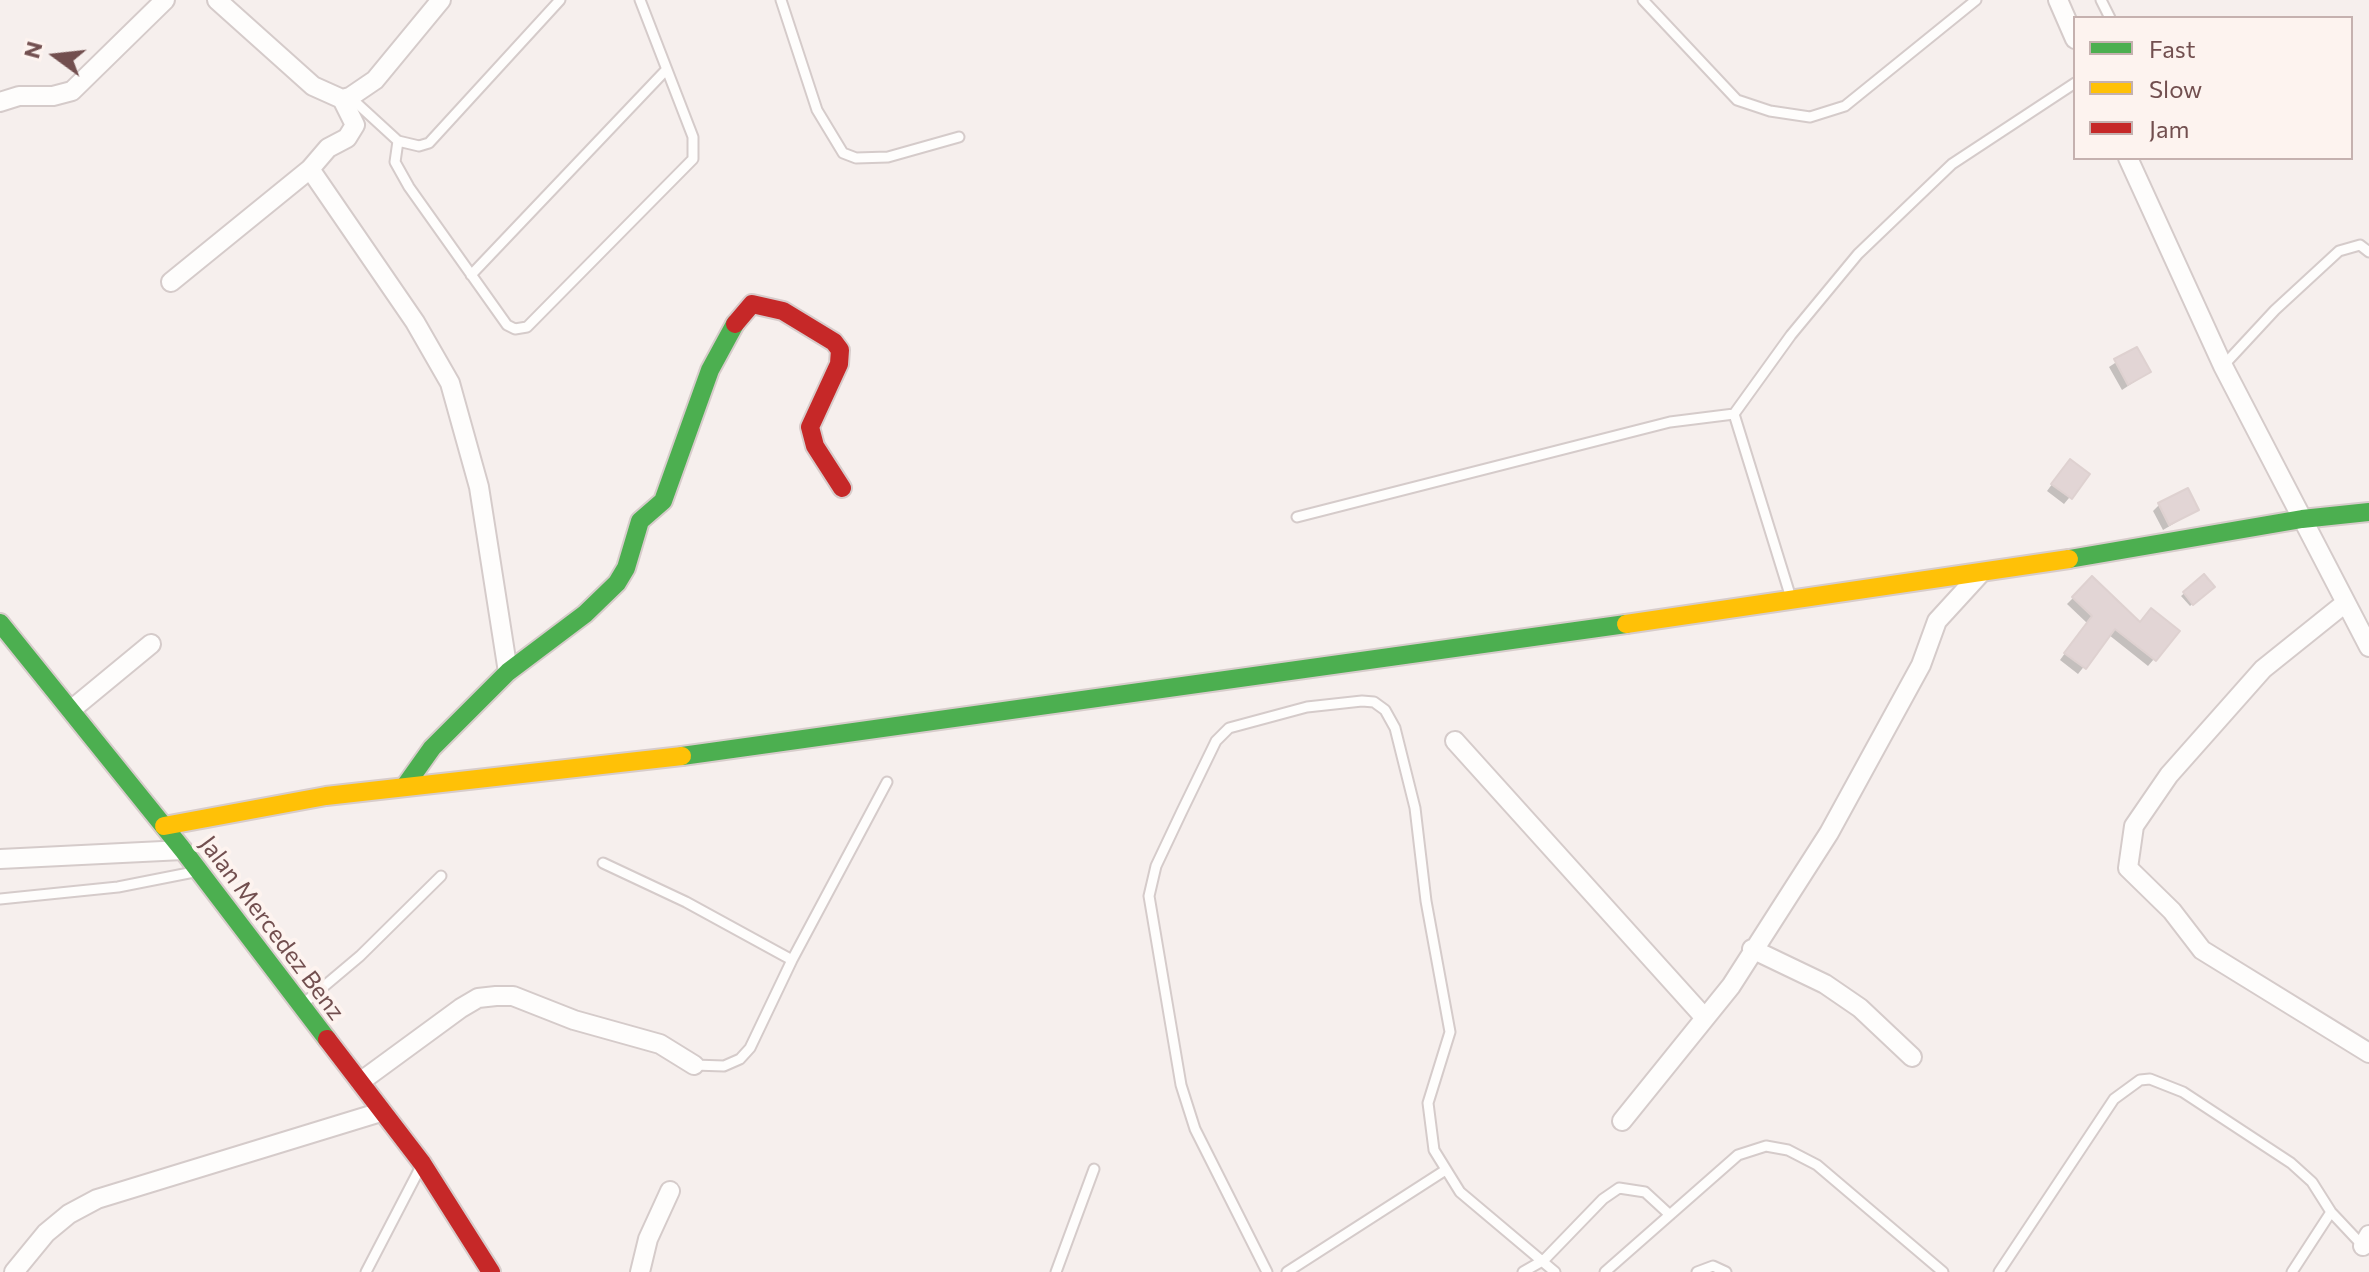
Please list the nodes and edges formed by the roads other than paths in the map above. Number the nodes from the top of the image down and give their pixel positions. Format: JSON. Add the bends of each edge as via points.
{"nodes":[{"id":1,"x":165,"y":0,"type":"edge"},
{"id":2,"x":217,"y":0,"type":"edge"},
{"id":3,"x":441,"y":0,"type":"edge"},
{"id":4,"x":560,"y":0,"type":"edge"},
{"id":5,"x":640,"y":0,"type":"edge"},
{"id":6,"x":781,"y":0,"type":"edge"},
{"id":7,"x":1643,"y":0,"type":"edge"},
{"id":8,"x":1976,"y":0,"type":"edge"},
{"id":9,"x":2058,"y":0,"type":"edge"},
{"id":10,"x":2073,"y":34,"type":"edge"},
{"id":11,"x":666,"y":70,"type":"junction"},
{"id":12,"x":2073,"y":84,"type":"edge"},
{"id":13,"x":346,"y":98,"type":"junction"},
{"id":14,"x":0,"y":102,"type":"edge"},
{"id":15,"x":959,"y":137,"type":"dead end"},
{"id":16,"x":398,"y":141,"type":"junction"},
{"id":17,"x":2129,"y":160,"type":"edge"},
{"id":18,"x":310,"y":169,"type":"junction"},
{"id":19,"x":2369,"y":252,"type":"edge"},
{"id":20,"x":471,"y":275,"type":"junction"},
{"id":21,"x":171,"y":282,"type":"dead end"},
{"id":22,"x":2223,"y":366,"type":"junction"},
{"id":23,"x":1734,"y":414,"type":"junction"},
{"id":24,"x":842,"y":488,"type":"dead end"},
{"id":25,"x":2369,"y":512,"type":"edge"},
{"id":26,"x":1297,"y":517,"type":"dead end"},
{"id":27,"x":2302,"y":519,"type":"junction"},
{"id":28,"x":1980,"y":574,"type":"junction"},
{"id":29,"x":1791,"y":600,"type":"junction"},
{"id":30,"x":2344,"y":604,"type":"junction"},
{"id":31,"x":0,"y":623,"type":"edge"},
{"id":32,"x":151,"y":644,"type":"dead end"},
{"id":33,"x":2369,"y":647,"type":"edge"},
{"id":34,"x":508,"y":672,"type":"junction"},
{"id":35,"x":71,"y":710,"type":"junction"},
{"id":36,"x":1455,"y":741,"type":"dead end"},
{"id":37,"x":887,"y":782,"type":"dead end"},
{"id":38,"x":405,"y":786,"type":"junction"},
{"id":39,"x":164,"y":826,"type":"junction"},
{"id":40,"x":183,"y":850,"type":"junction"},
{"id":41,"x":0,"y":859,"type":"edge"},
{"id":42,"x":603,"y":863,"type":"dead end"},
{"id":43,"x":199,"y":871,"type":"junction"},
{"id":44,"x":441,"y":876,"type":"dead end"},
{"id":45,"x":0,"y":899,"type":"edge"},
{"id":46,"x":1752,"y":949,"type":"junction"},
{"id":47,"x":792,"y":960,"type":"junction"},
{"id":48,"x":300,"y":1007,"type":"junction"},
{"id":49,"x":1705,"y":1018,"type":"junction"},
{"id":50,"x":2369,"y":1053,"type":"edge"},
{"id":51,"x":1912,"y":1057,"type":"dead end"},
{"id":52,"x":694,"y":1065,"type":"joint"},
{"id":53,"x":360,"y":1082,"type":"junction"},
{"id":54,"x":381,"y":1112,"type":"junction"},
{"id":55,"x":1622,"y":1121,"type":"dead end"},
{"id":56,"x":422,"y":1163,"type":"junction"},
{"id":57,"x":1094,"y":1169,"type":"dead end"},
{"id":58,"x":1444,"y":1171,"type":"junction"},
{"id":59,"x":670,"y":1191,"type":"dead end"},
{"id":60,"x":2331,"y":1212,"type":"junction"},
{"id":61,"x":1670,"y":1215,"type":"junction"},
{"id":62,"x":2367,"y":1244,"type":"edge"},
{"id":63,"x":1544,"y":1260,"type":"junction"},
{"id":64,"x":14,"y":1272,"type":"edge"},
{"id":65,"x":366,"y":1272,"type":"edge"},
{"id":66,"x":491,"y":1272,"type":"edge"},
{"id":67,"x":640,"y":1272,"type":"edge"},
{"id":68,"x":1056,"y":1272,"type":"edge"},
{"id":69,"x":1267,"y":1272,"type":"edge"},
{"id":70,"x":1287,"y":1272,"type":"edge"},
{"id":71,"x":1523,"y":1272,"type":"edge"},
{"id":72,"x":1555,"y":1272,"type":"edge"},
{"id":73,"x":1605,"y":1272,"type":"edge"},
{"id":74,"x":1697,"y":1272,"type":"edge"},
{"id":75,"x":1726,"y":1272,"type":"edge"},
{"id":76,"x":1943,"y":1272,"type":"edge"},
{"id":77,"x":1999,"y":1272,"type":"edge"},
{"id":78,"x":2292,"y":1272,"type":"edge"}],
"edges":[{"from":1,"to":14,"type":"street","via":[[72,91]]},
{"from":2,"to":13,"type":"street","via":[[313,86]]},
{"from":3,"to":13,"type":"street","via":[[375,80]]},
{"from":4,"to":16,"type":"lane","via":[[429,143]]},
{"from":5,"to":11,"type":"lane"},
{"from":6,"to":15,"type":"lane","via":[[817,110],[843,153],[888,157]]},
{"from":7,"to":8,"type":"lane","via":[[1737,100],[1810,117],[1845,106]]},
{"from":9,"to":10,"type":"street"},
{"from":11,"to":20,"type":"lane"},
{"from":11,"to":20,"type":"lane","via":[[693,137],[693,159],[527,327],[507,325]]},
{"from":12,"to":23,"type":"lane","via":[[1952,164],[1858,254]]},
{"from":13,"to":16,"type":"lane"},
{"from":13,"to":18,"type":"street","via":[[355,127]]},
{"from":16,"to":20,"type":"lane","via":[[395,162],[400,173]]},
{"from":17,"to":22,"type":"street"},
{"from":18,"to":21,"type":"street"},
{"from":18,"to":34,"type":"street","via":[[415,322],[450,383],[479,487]]},
{"from":19,"to":22,"type":"lane","via":[[2360,245],[2339,251]]},
{"from":22,"to":27,"type":"street"},
{"from":23,"to":26,"type":"lane","via":[[1670,422]]},
{"from":23,"to":29,"type":"lane"},
{"from":24,"to":34,"type":"street","via":[[815,446],[810,427],[839,364],[840,350],[783,311],[752,304],[737,319],[710,370],[663,501],[640,521],[617,583]]},
{"from":25,"to":27,"type":"street"},
{"from":27,"to":28,"type":"street"},
{"from":27,"to":30,"type":"street"},
{"from":28,"to":29,"type":"street"},
{"from":28,"to":46,"type":"street","via":[[1937,621],[1921,665],[1829,833]]},
{"from":29,"to":38,"type":"street","via":[[720,752]]},
{"from":30,"to":33,"type":"street"},
{"from":30,"to":50,"type":"street","via":[[2263,669],[2169,775],[2134,826],[2128,868],[2202,950]]},
{"from":31,"to":35,"type":"street","name":"Jalan Mercedez Benz"},
{"from":32,"to":35,"type":"street"},
{"from":34,"to":38,"type":"street","via":[[432,748]]},
{"from":35,"to":39,"type":"street","name":"Jalan Mercedez Benz"},
{"from":36,"to":49,"type":"street"},
{"from":37,"to":47,"type":"lane"},
{"from":38,"to":39,"type":"street"},
{"from":39,"to":40,"type":"street","name":"Jalan Mercedez Benz"},
{"from":40,"to":41,"type":"street"},
{"from":40,"to":43,"type":"street","name":"Jalan Mercedez Benz"},
{"from":42,"to":47,"type":"lane"},
{"from":43,"to":45,"type":"lane","via":[[118,887]]},
{"from":43,"to":48,"type":"street","name":"Jalan Mercedez Benz"},
{"from":44,"to":48,"type":"lane"},
{"from":46,"to":49,"type":"street"},
{"from":46,"to":51,"type":"street","via":[[1825,984],[1860,1008]]},
{"from":47,"to":52,"type":"lane","via":[[740,1059],[724,1066]]},
{"from":48,"to":53,"type":"street","name":"Jalan Mercedez Benz"},
{"from":49,"to":55,"type":"street"},
{"from":52,"to":53,"type":"street","via":[[660,1044],[595,1027],[513,996],[496,996],[461,1008]]},
{"from":53,"to":54,"type":"street","name":"Jalan Mercedez Benz"},
{"from":54,"to":56,"type":"street","name":"Jalan Mercedez Benz"},
{"from":54,"to":64,"type":"street","via":[[97,1199],[46,1233]]},
{"from":56,"to":65,"type":"lane"},
{"from":56,"to":66,"type":"street","name":"Jalan Mercedez Benz"},
{"from":57,"to":68,"type":"lane"},
{"from":58,"to":63,"type":"lane","via":[[1460,1192]]},
{"from":58,"to":69,"type":"lane","via":[[1432,1140],[1428,1103],[1450,1032],[1415,808],[1395,728],[1385,710],[1362,701],[1307,707],[1229,728],[1216,741],[1170,835],[1149,896],[1181,1085],[1195,1129]]},
{"from":58,"to":70,"type":"lane"},
{"from":59,"to":67,"type":"street"},
{"from":60,"to":62,"type":"lane"},
{"from":60,"to":77,"type":"lane","via":[[2312,1182],[2291,1163],[2183,1092],[2140,1080],[2114,1099]]},
{"from":60,"to":78,"type":"lane"},
{"from":61,"to":63,"type":"lane","via":[[1645,1192],[1619,1188]]},
{"from":61,"to":73,"type":"lane"},
{"from":61,"to":76,"type":"lane","via":[[1738,1155],[1777,1148],[1817,1165]]},
{"from":63,"to":71,"type":"lane"},
{"from":63,"to":72,"type":"lane"},
{"from":74,"to":75,"type":"lane","via":[[1713,1266]]}]}
